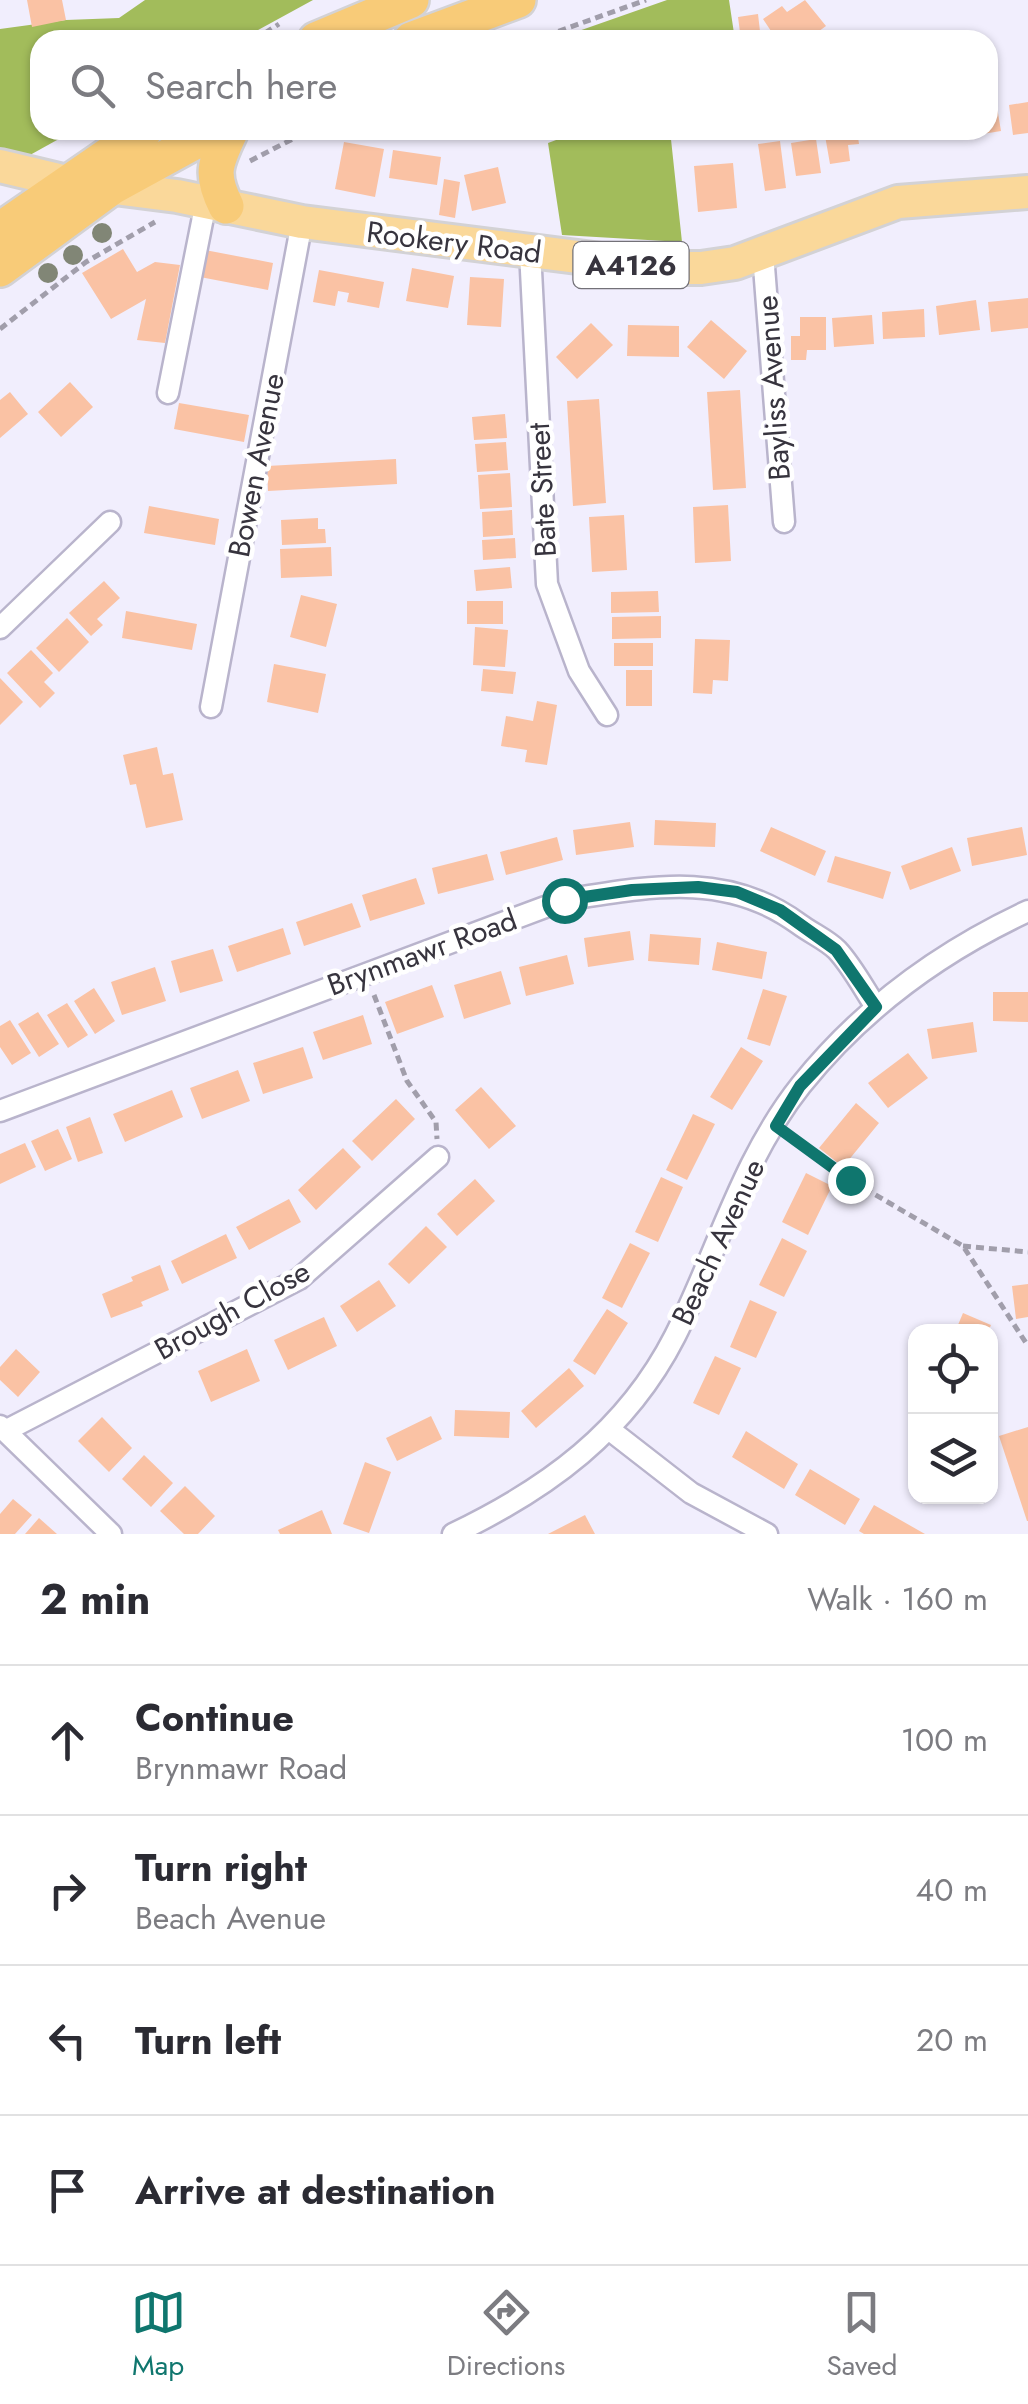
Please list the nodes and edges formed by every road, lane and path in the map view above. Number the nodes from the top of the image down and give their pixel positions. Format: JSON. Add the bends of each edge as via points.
{"nodes":[{"id":1,"x":411,"y":0,"type":"edge"},
{"id":2,"x":518,"y":0,"type":"edge"},
{"id":3,"x":646,"y":0,"type":"edge"},
{"id":4,"x":280,"y":24,"type":"dead end"},
{"id":5,"x":270,"y":30,"type":"edge"},
{"id":6,"x":340,"y":30,"type":"edge"},
{"id":7,"x":438,"y":30,"type":"edge"},
{"id":8,"x":562,"y":30,"type":"edge"},
{"id":9,"x":130,"y":140,"type":"edge"},
{"id":10,"x":198,"y":140,"type":"edge"},
{"id":11,"x":226,"y":140,"type":"edge"},
{"id":12,"x":291,"y":140,"type":"edge"},
{"id":13,"x":0,"y":166,"type":"edge"},
{"id":14,"x":68,"y":182,"type":"junction"},
{"id":15,"x":112,"y":187,"type":"junction"},
{"id":16,"x":1028,"y":192,"type":"edge"},
{"id":17,"x":208,"y":203,"type":"junction"},
{"id":18,"x":302,"y":222,"type":"junction"},
{"id":19,"x":0,"y":230,"type":"edge"},
{"id":20,"x":530,"y":252,"type":"junction"},
{"id":21,"x":763,"y":254,"type":"junction"},
{"id":22,"x":0,"y":270,"type":"edge"},
{"id":23,"x":0,"y":329,"type":"edge"},
{"id":24,"x":168,"y":393,"type":"dead end"},
{"id":25,"x":110,"y":522,"type":"dead end"},
{"id":26,"x":784,"y":522,"type":"dead end"},
{"id":27,"x":0,"y":628,"type":"edge"},
{"id":28,"x":211,"y":707,"type":"dead end"},
{"id":29,"x":607,"y":715,"type":"dead end"},
{"id":30,"x":1028,"y":910,"type":"edge"},
{"id":31,"x":366,"y":973,"type":"junction"},
{"id":32,"x":876,"y":1007,"type":"junction"},
{"id":33,"x":0,"y":1111,"type":"edge"},
{"id":34,"x":776,"y":1126,"type":"junction"},
{"id":35,"x":438,"y":1157,"type":"joint"},
{"id":36,"x":963,"y":1246,"type":"junction"},
{"id":37,"x":1028,"y":1252,"type":"edge"},
{"id":38,"x":1028,"y":1346,"type":"edge"},
{"id":39,"x":2,"y":1428,"type":"edge"},
{"id":40,"x":610,"y":1430,"type":"junction"},
{"id":41,"x":111,"y":1534,"type":"edge"},
{"id":42,"x":453,"y":1534,"type":"edge"},
{"id":43,"x":767,"y":1534,"type":"edge"}],
"edges":[{"from":1,"to":6,"type":"highway"},
{"from":2,"to":7,"type":"highway"},
{"from":3,"to":8,"type":"path"},
{"from":4,"to":5,"type":"path"},
{"from":9,"to":14,"type":"highway"},
{"from":10,"to":15,"type":"highway"},
{"from":11,"to":17,"type":"highway"},
{"from":12,"to":17,"type":"path","via":[[238,167]]},
{"from":13,"to":14,"type":"main road","number":"A4126"},
{"from":14,"to":15,"type":"main road","number":"A4126"},
{"from":14,"to":19,"type":"highway"},
{"from":15,"to":17,"type":"main road","name":"Rookery Road","number":"A4126"},
{"from":15,"to":22,"type":"highway"},
{"from":16,"to":21,"type":"main road","name":"Rookery Road","number":"A4126","via":[[898,202]]},
{"from":17,"to":18,"type":"main road","name":"Rookery Road","number":"A4126"},
{"from":17,"to":23,"type":"path","via":[[86,262]]},
{"from":17,"to":24,"type":"street"},
{"from":18,"to":20,"type":"main road","name":"Rookery Road","number":"A4126"},
{"from":18,"to":28,"type":"street","name":"Bowen Avenue"},
{"from":20,"to":21,"type":"main road","name":"Rookery Road","number":"A4126","via":[[664,268],[701,268]]},
{"from":20,"to":29,"type":"street","name":"Bate Street","via":[[546,584],[580,671]]},
{"from":21,"to":26,"type":"street","name":"Bayliss Avenue"},
{"from":25,"to":27,"type":"street"},
{"from":30,"to":32,"type":"street","name":"Beach Avenue","via":[[930,963]]},
{"from":31,"to":32,"type":"street","name":"Brynmawr Road","via":[[564,900],[698,887],[737,892],[780,910],[836,950]]},
{"from":31,"to":33,"type":"street","name":"Brynmawr Road"},
{"from":31,"to":35,"type":"path","via":[[407,1081],[436,1122]]},
{"from":32,"to":34,"type":"street","name":"Beach Avenue","via":[[800,1086]]},
{"from":34,"to":36,"type":"path","via":[[850,1180]]},
{"from":34,"to":40,"type":"street","name":"Beach Avenue","via":[[732,1204],[674,1337]]},
{"from":35,"to":39,"type":"street","name":"Brough Close","via":[[299,1279]]},
{"from":36,"to":37,"type":"path"},
{"from":36,"to":38,"type":"path"},
{"from":39,"to":41,"type":"street"},
{"from":40,"to":42,"type":"street","name":"Beach Avenue","via":[[500,1512]]},
{"from":40,"to":43,"type":"street","via":[[691,1493]]}]}
